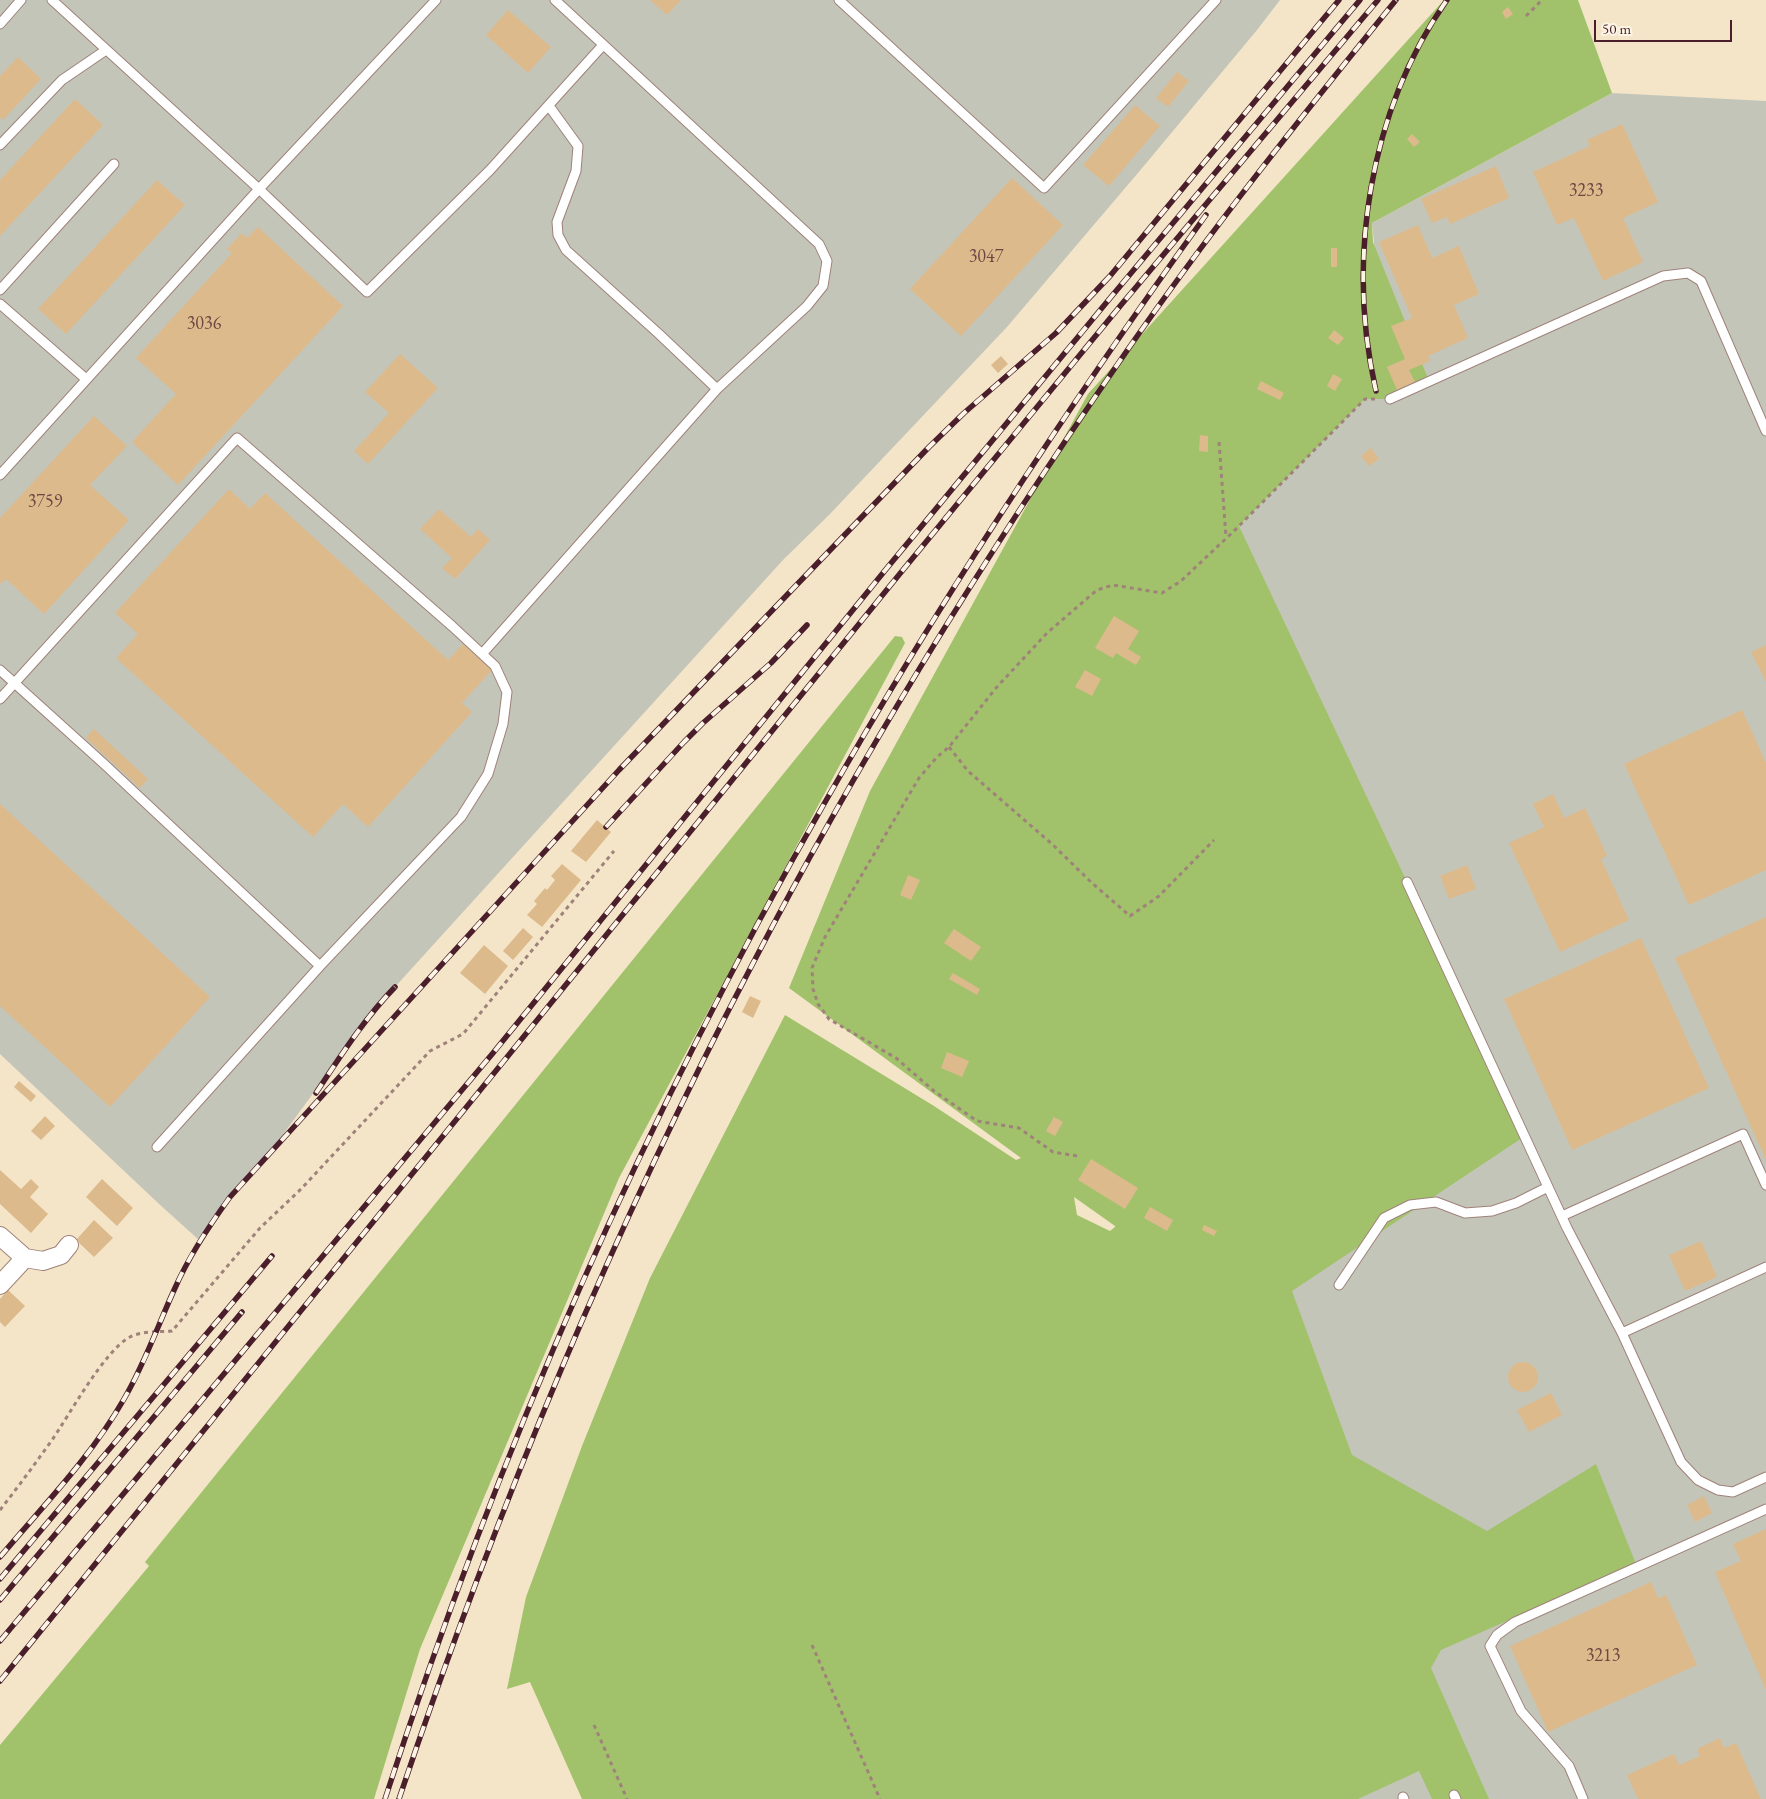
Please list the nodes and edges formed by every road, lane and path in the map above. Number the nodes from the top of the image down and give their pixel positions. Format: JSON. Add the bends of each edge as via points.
{"nodes":[{"id":1,"x":21,"y":0,"type":"edge"},
{"id":2,"x":52,"y":0,"type":"edge"},
{"id":3,"x":436,"y":0,"type":"edge"},
{"id":4,"x":555,"y":0,"type":"edge"},
{"id":5,"x":839,"y":0,"type":"edge"},
{"id":6,"x":1216,"y":0,"type":"edge"},
{"id":7,"x":1542,"y":0,"type":"edge"},
{"id":8,"x":1526,"y":16,"type":"dead end"},
{"id":9,"x":0,"y":24,"type":"edge"},
{"id":10,"x":604,"y":45,"type":"junction"},
{"id":11,"x":106,"y":50,"type":"junction"},
{"id":12,"x":549,"y":106,"type":"junction"},
{"id":13,"x":0,"y":145,"type":"edge"},
{"id":14,"x":114,"y":164,"type":"dead end"},
{"id":15,"x":259,"y":189,"type":"junction"},
{"id":16,"x":0,"y":290,"type":"edge"},
{"id":17,"x":0,"y":304,"type":"edge"},
{"id":18,"x":86,"y":379,"type":"junction"},
{"id":19,"x":717,"y":388,"type":"junction"},
{"id":20,"x":1390,"y":399,"type":"joint"},
{"id":21,"x":1766,"y":431,"type":"edge"},
{"id":22,"x":1219,"y":442,"type":"dead end"},
{"id":23,"x":0,"y":475,"type":"edge"},
{"id":24,"x":1226,"y":538,"type":"junction"},
{"id":25,"x":482,"y":654,"type":"junction"},
{"id":26,"x":0,"y":670,"type":"edge"},
{"id":27,"x":14,"y":683,"type":"junction"},
{"id":28,"x":0,"y":699,"type":"edge"},
{"id":29,"x":949,"y":748,"type":"junction"},
{"id":30,"x":1214,"y":840,"type":"dead end"},
{"id":31,"x":614,"y":851,"type":"dead end"},
{"id":32,"x":1408,"y":882,"type":"dead end"},
{"id":33,"x":320,"y":966,"type":"junction"},
{"id":34,"x":157,"y":1147,"type":"dead end"},
{"id":35,"x":1077,"y":1156,"type":"dead end"},
{"id":36,"x":1766,"y":1185,"type":"edge"},
{"id":37,"x":1548,"y":1187,"type":"junction"},
{"id":38,"x":1562,"y":1216,"type":"junction"},
{"id":39,"x":0,"y":1236,"type":"edge"},
{"id":40,"x":69,"y":1246,"type":"dead end"},
{"id":41,"x":25,"y":1258,"type":"junction"},
{"id":42,"x":1766,"y":1267,"type":"edge"},
{"id":43,"x":0,"y":1285,"type":"edge"},
{"id":44,"x":1339,"y":1285,"type":"dead end"},
{"id":45,"x":1622,"y":1333,"type":"junction"},
{"id":46,"x":1766,"y":1477,"type":"edge"},
{"id":47,"x":1766,"y":1509,"type":"edge"},
{"id":48,"x":0,"y":1510,"type":"edge"},
{"id":49,"x":812,"y":1645,"type":"dead end"},
{"id":50,"x":594,"y":1725,"type":"dead end"},
{"id":51,"x":627,"y":1799,"type":"edge"},
{"id":52,"x":880,"y":1799,"type":"edge"},
{"id":53,"x":1583,"y":1799,"type":"edge"}],
"edges":[{"from":1,"to":9,"type":"lane"},
{"from":2,"to":11,"type":"lane"},
{"from":3,"to":15,"type":"lane"},
{"from":4,"to":10,"type":"lane"},
{"from":5,"to":6,"type":"lane","via":[[1044,188]]},
{"from":7,"to":8,"type":"path"},
{"from":10,"to":12,"type":"lane"},
{"from":10,"to":19,"type":"lane","via":[[819,244],[827,261],[822,286],[807,306]]},
{"from":11,"to":13,"type":"lane","via":[[62,80]]},
{"from":11,"to":15,"type":"lane"},
{"from":12,"to":15,"type":"lane","via":[[484,177],[367,292]]},
{"from":12,"to":19,"type":"lane","via":[[578,146],[576,171],[557,222],[558,235],[566,250]]},
{"from":14,"to":16,"type":"lane"},
{"from":15,"to":18,"type":"lane"},
{"from":17,"to":18,"type":"lane"},
{"from":18,"to":23,"type":"lane"},
{"from":19,"to":25,"type":"lane"},
{"from":20,"to":21,"type":"lane","via":[[1663,276],[1688,273],[1700,281]]},
{"from":20,"to":24,"type":"path","via":[[1365,399]]},
{"from":22,"to":24,"type":"path"},
{"from":24,"to":29,"type":"path","via":[[1181,581],[1162,593],[1114,585],[1097,590],[1047,633],[996,688]]},
{"from":25,"to":27,"type":"lane","via":[[237,438]]},
{"from":25,"to":33,"type":"lane","via":[[495,666],[507,692],[503,724],[488,774],[461,817]]},
{"from":26,"to":27,"type":"lane"},
{"from":27,"to":28,"type":"lane"},
{"from":27,"to":33,"type":"lane"},
{"from":29,"to":30,"type":"path","via":[[968,771],[1130,916],[1159,896]]},
{"from":29,"to":35,"type":"path","via":[[919,778],[824,937],[812,968],[812,989],[829,1019],[896,1058],[934,1091],[977,1121],[1019,1128],[1052,1152]]},
{"from":31,"to":48,"type":"path","via":[[463,1034],[430,1051],[301,1189],[260,1228],[172,1331],[131,1336],[117,1347]]},
{"from":32,"to":37,"type":"lane"},
{"from":33,"to":34,"type":"lane"},
{"from":36,"to":38,"type":"lane","via":[[1743,1134]]},
{"from":37,"to":38,"type":"lane"},
{"from":37,"to":44,"type":"lane","via":[[1492,1211],[1465,1214],[1436,1202],[1410,1205],[1384,1218]]},
{"from":38,"to":45,"type":"lane"},
{"from":39,"to":41,"type":"street"},
{"from":40,"to":41,"type":"street","via":[[61,1255],[43,1261]]},
{"from":41,"to":43,"type":"street"},
{"from":42,"to":45,"type":"lane"},
{"from":45,"to":46,"type":"lane","via":[[1681,1462],[1698,1480],[1718,1490],[1733,1492]]},
{"from":47,"to":53,"type":"lane","via":[[1515,1622],[1497,1635],[1490,1646],[1521,1711],[1568,1766]]},
{"from":49,"to":52,"type":"path"},
{"from":50,"to":51,"type":"path"}]}
